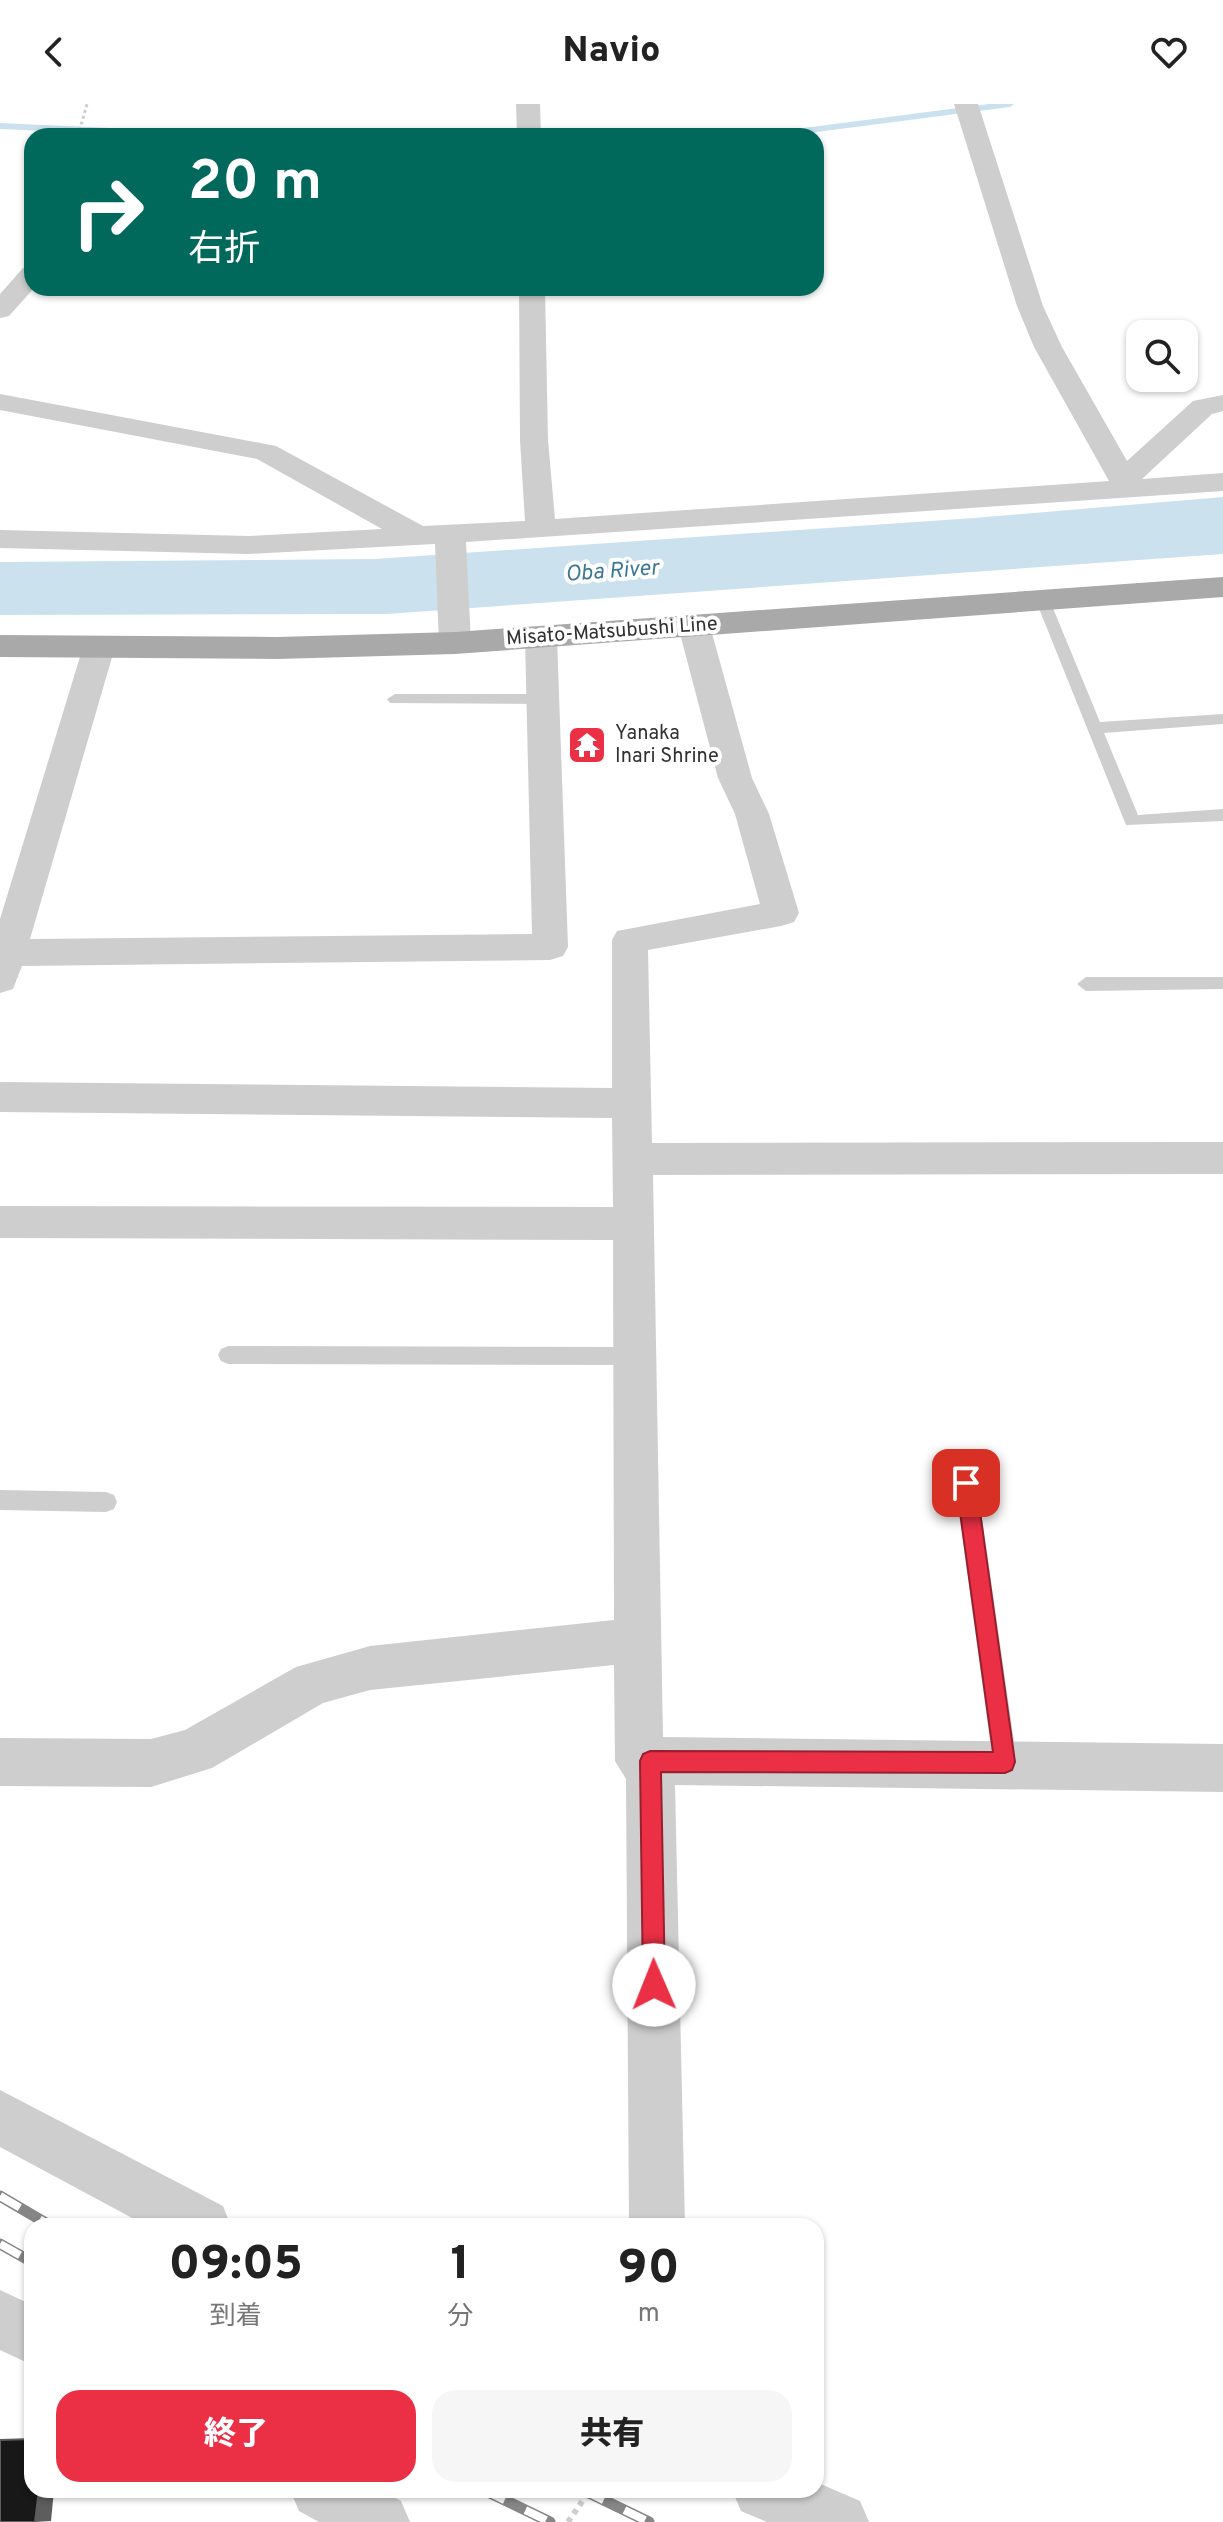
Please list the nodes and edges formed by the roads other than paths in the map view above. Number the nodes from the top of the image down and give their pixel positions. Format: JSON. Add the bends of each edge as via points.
{"nodes":[{"id":1,"x":528,"y":104,"type":"edge"},
{"id":2,"x":968,"y":110,"type":"edge"},
{"id":3,"x":529,"y":128,"type":"edge"},
{"id":4,"x":24,"y":283,"type":"edge"},
{"id":5,"x":532,"y":296,"type":"edge"},
{"id":6,"x":0,"y":310,"type":"edge"},
{"id":7,"x":0,"y":402,"type":"edge"},
{"id":8,"x":1223,"y":403,"type":"edge"},
{"id":9,"x":1223,"y":482,"type":"edge"},
{"id":10,"x":1127,"y":485,"type":"junction"},
{"id":11,"x":541,"y":529,"type":"junction"},
{"id":12,"x":418,"y":536,"type":"junction"},
{"id":13,"x":0,"y":539,"type":"edge"},
{"id":14,"x":451,"y":540,"type":"junction"},
{"id":15,"x":1223,"y":587,"type":"edge"},
{"id":16,"x":1043,"y":601,"type":"junction"},
{"id":17,"x":694,"y":626,"type":"junction"},
{"id":18,"x":454,"y":632,"type":"junction"},
{"id":19,"x":541,"y":638,"type":"junction"},
{"id":20,"x":0,"y":646,"type":"edge"},
{"id":21,"x":99,"y":647,"type":"junction"},
{"id":22,"x":395,"y":699,"type":"dead end"},
{"id":23,"x":544,"y":699,"type":"junction"},
{"id":24,"x":1223,"y":719,"type":"edge"},
{"id":25,"x":1095,"y":728,"type":"junction"},
{"id":26,"x":1223,"y":815,"type":"edge"},
{"id":27,"x":4,"y":966,"type":"edge"},
{"id":28,"x":1223,"y":983,"type":"edge"},
{"id":29,"x":1086,"y":984,"type":"dead end"},
{"id":30,"x":0,"y":1097,"type":"edge"},
{"id":31,"x":630,"y":1103,"type":"junction"},
{"id":32,"x":1223,"y":1158,"type":"edge"},
{"id":33,"x":630,"y":1159,"type":"junction"},
{"id":34,"x":0,"y":1222,"type":"edge"},
{"id":35,"x":631,"y":1224,"type":"junction"},
{"id":36,"x":228,"y":1355,"type":"dead end"},
{"id":37,"x":635,"y":1356,"type":"junction"},
{"id":38,"x":966,"y":1483,"type":"dead end"},
{"id":39,"x":0,"y":1500,"type":"edge"},
{"id":40,"x":106,"y":1502,"type":"dead end"},
{"id":41,"x":638,"y":1640,"type":"junction"},
{"id":42,"x":650,"y":1761,"type":"junction"},
{"id":43,"x":0,"y":1762,"type":"edge"},
{"id":44,"x":1005,"y":1762,"type":"junction"},
{"id":45,"x":1223,"y":1768,"type":"edge"},
{"id":46,"x":0,"y":2117,"type":"edge"},
{"id":47,"x":188,"y":2218,"type":"edge"},
{"id":48,"x":657,"y":2218,"type":"edge"},
{"id":49,"x":0,"y":2319,"type":"edge"},
{"id":50,"x":24,"y":2332,"type":"edge"},
{"id":51,"x":335,"y":2498,"type":"edge"},
{"id":52,"x":781,"y":2498,"type":"edge"},
{"id":53,"x":380,"y":2522,"type":"edge"},
{"id":54,"x":839,"y":2522,"type":"edge"}],
"edges":[{"from":1,"to":3,"type":"street"},
{"from":2,"to":10,"type":"street","via":[[1030,306]]},
{"from":4,"to":6,"type":"street"},
{"from":5,"to":11,"type":"street"},
{"from":7,"to":12,"type":"street","via":[[266,452]]},
{"from":8,"to":10,"type":"street","via":[[1203,407]]},
{"from":9,"to":10,"type":"street"},
{"from":10,"to":11,"type":"street"},
{"from":11,"to":14,"type":"street"},
{"from":12,"to":13,"type":"street","via":[[249,545]]},
{"from":12,"to":14,"type":"street"},
{"from":14,"to":18,"type":"street"},
{"from":15,"to":16,"type":"main road","name":"Misato-Matsubushi Line"},
{"from":16,"to":17,"type":"main road","name":"Misato-Matsubushi Line"},
{"from":16,"to":25,"type":"lane"},
{"from":17,"to":19,"type":"main road","name":"Misato-Matsubushi Line"},
{"from":17,"to":31,"type":"street","via":[[735,778],[752,814],[781,913],[630,940]]},
{"from":18,"to":19,"type":"main road","name":"Misato-Matsubushi Line"},
{"from":18,"to":21,"type":"main road","name":"Misato-Matsubushi Line"},
{"from":19,"to":23,"type":"street"},
{"from":20,"to":21,"type":"main road","name":"Misato-Matsubushi Line"},
{"from":21,"to":27,"type":"street"},
{"from":22,"to":23,"type":"lane"},
{"from":23,"to":27,"type":"street","via":[[550,947]]},
{"from":24,"to":25,"type":"lane"},
{"from":25,"to":26,"type":"lane","via":[[1132,821]]},
{"from":28,"to":29,"type":"lane"},
{"from":30,"to":31,"type":"street"},
{"from":31,"to":33,"type":"street"},
{"from":32,"to":33,"type":"street"},
{"from":33,"to":35,"type":"street"},
{"from":34,"to":35,"type":"street"},
{"from":35,"to":37,"type":"street"},
{"from":36,"to":37,"type":"lane"},
{"from":37,"to":41,"type":"street"},
{"from":38,"to":44,"type":"lane"},
{"from":39,"to":40,"type":"lane"},
{"from":41,"to":42,"type":"street","via":[[639,1761]]},
{"from":41,"to":43,"type":"street","via":[[370,1668],[313,1683],[195,1751],[151,1763]]},
{"from":42,"to":44,"type":"street"},
{"from":42,"to":48,"type":"street"},
{"from":44,"to":45,"type":"street"},
{"from":46,"to":47,"type":"street"},
{"from":49,"to":50,"type":"street"},
{"from":51,"to":53,"type":"street"},
{"from":52,"to":54,"type":"street"}]}
